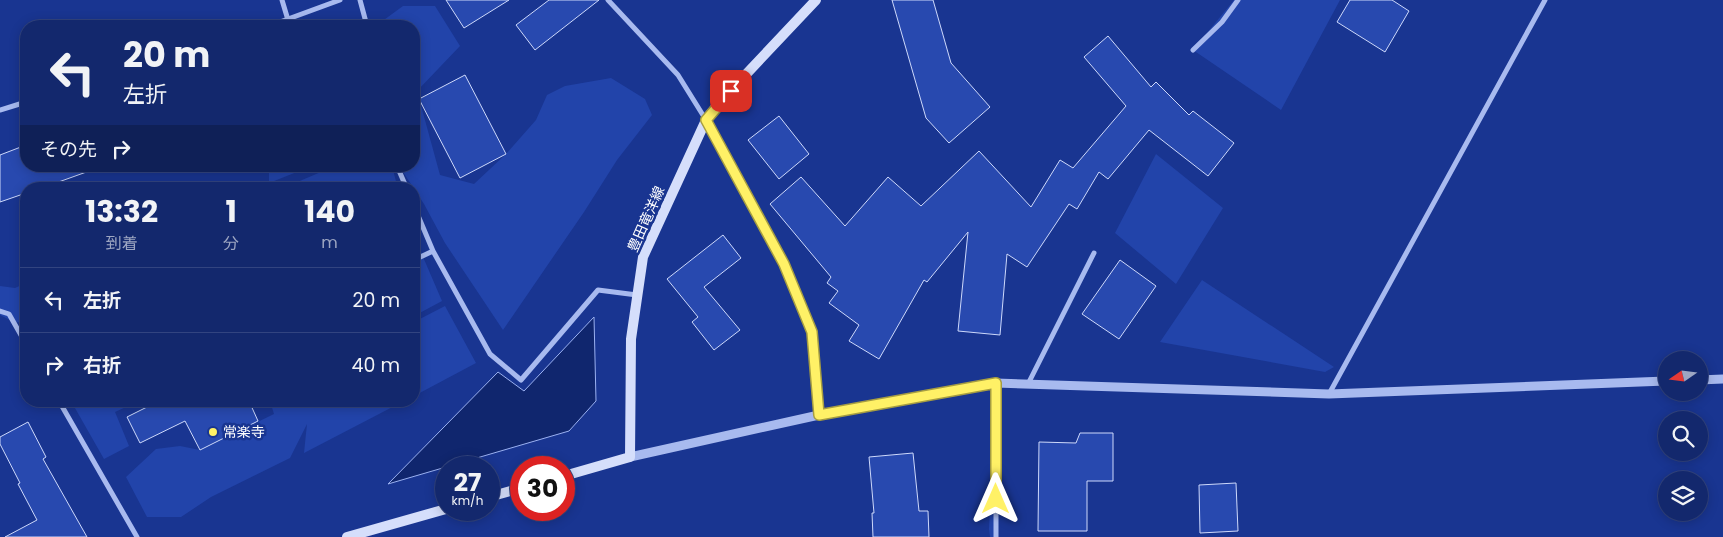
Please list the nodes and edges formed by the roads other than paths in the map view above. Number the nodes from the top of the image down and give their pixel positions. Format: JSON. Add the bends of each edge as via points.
{"nodes":[{"id":1,"x":282,"y":0,"type":"edge"},
{"id":2,"x":340,"y":0,"type":"edge"},
{"id":3,"x":360,"y":0,"type":"edge"},
{"id":4,"x":608,"y":0,"type":"edge"},
{"id":5,"x":816,"y":0,"type":"edge"},
{"id":6,"x":1238,"y":0,"type":"edge"},
{"id":7,"x":1545,"y":0,"type":"edge"},
{"id":8,"x":288,"y":20,"type":"joint"},
{"id":9,"x":365,"y":20,"type":"edge"},
{"id":10,"x":1193,"y":50,"type":"dead end"},
{"id":11,"x":20,"y":104,"type":"edge"},
{"id":12,"x":0,"y":110,"type":"edge"},
{"id":13,"x":706,"y":120,"type":"junction"},
{"id":14,"x":420,"y":220,"type":"edge"},
{"id":15,"x":433,"y":251,"type":"junction"},
{"id":16,"x":1094,"y":253,"type":"dead end"},
{"id":17,"x":420,"y":257,"type":"edge"},
{"id":18,"x":637,"y":295,"type":"junction"},
{"id":19,"x":0,"y":311,"type":"edge"},
{"id":20,"x":20,"y":333,"type":"edge"},
{"id":21,"x":1723,"y":379,"type":"edge"},
{"id":22,"x":1708,"y":380,"type":"edge"},
{"id":23,"x":1658,"y":381,"type":"edge"},
{"id":24,"x":996,"y":383,"type":"junction"},
{"id":25,"x":1028,"y":384,"type":"junction"},
{"id":26,"x":1329,"y":394,"type":"junction"},
{"id":27,"x":62,"y":407,"type":"edge"},
{"id":28,"x":819,"y":415,"type":"junction"},
{"id":29,"x":630,"y":457,"type":"junction"},
{"id":30,"x":575,"y":473,"type":"edge"},
{"id":31,"x":435,"y":512,"type":"edge"},
{"id":32,"x":137,"y":537,"type":"edge"},
{"id":33,"x":346,"y":537,"type":"edge"},
{"id":34,"x":996,"y":537,"type":"edge"}],
"edges":[{"from":1,"to":8,"type":"street"},
{"from":2,"to":8,"type":"street"},
{"from":3,"to":9,"type":"street"},
{"from":4,"to":13,"type":"street","via":[[678,75]]},
{"from":5,"to":13,"type":"main road","name":"豊田竜洋線"},
{"from":6,"to":10,"type":"street","via":[[1222,22]]},
{"from":7,"to":26,"type":"street"},
{"from":11,"to":12,"type":"street"},
{"from":13,"to":18,"type":"main road","name":"豊田竜洋線","via":[[643,257]]},
{"from":13,"to":28,"type":"street","via":[[784,264],[812,332]]},
{"from":14,"to":15,"type":"street"},
{"from":15,"to":17,"type":"street"},
{"from":15,"to":18,"type":"street","via":[[490,354],[520,380],[598,290]]},
{"from":16,"to":25,"type":"street"},
{"from":18,"to":29,"type":"main road","name":"豊田竜洋線","via":[[631,339]]},
{"from":19,"to":20,"type":"street","via":[[9,314]]},
{"from":21,"to":22,"type":"street"},
{"from":23,"to":26,"type":"street"},
{"from":24,"to":25,"type":"street"},
{"from":24,"to":28,"type":"street"},
{"from":24,"to":34,"type":"street"},
{"from":25,"to":26,"type":"street"},
{"from":27,"to":32,"type":"street"},
{"from":28,"to":29,"type":"street"},
{"from":29,"to":30,"type":"main road"},
{"from":31,"to":33,"type":"main road"}]}
